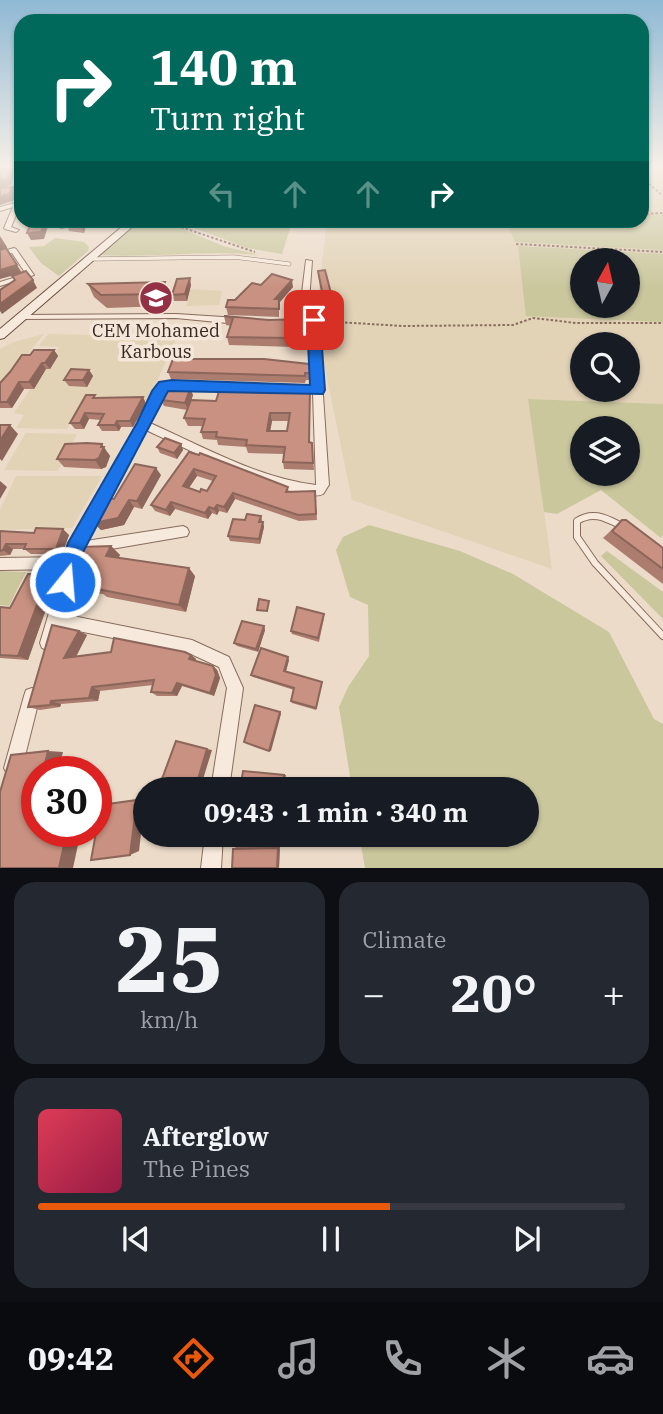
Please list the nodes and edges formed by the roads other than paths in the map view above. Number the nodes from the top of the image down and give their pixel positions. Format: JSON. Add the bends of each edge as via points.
{"nodes":[{"id":1,"x":14,"y":215,"type":"edge"},
{"id":2,"x":127,"y":228,"type":"edge"},
{"id":3,"x":16,"y":230,"type":"dead end"},
{"id":4,"x":0,"y":254,"type":"edge"},
{"id":5,"x":92,"y":258,"type":"junction"},
{"id":6,"x":308,"y":261,"type":"dead end"},
{"id":7,"x":289,"y":264,"type":"dead end"},
{"id":8,"x":0,"y":284,"type":"edge"},
{"id":9,"x":21,"y":317,"type":"junction"},
{"id":10,"x":245,"y":322,"type":"edge"},
{"id":11,"x":0,"y":335,"type":"edge"},
{"id":12,"x":251,"y":388,"type":"edge"},
{"id":13,"x":278,"y":389,"type":"edge"},
{"id":14,"x":318,"y":390,"type":"junction"},
{"id":15,"x":144,"y":425,"type":"junction"},
{"id":16,"x":630,"y":531,"type":"edge"},
{"id":17,"x":183,"y":533,"type":"dead end"},
{"id":18,"x":73,"y":556,"type":"junction"},
{"id":19,"x":0,"y":564,"type":"edge"},
{"id":20,"x":53,"y":619,"type":"junction"},
{"id":21,"x":663,"y":636,"type":"edge"},
{"id":22,"x":43,"y":658,"type":"edge"},
{"id":23,"x":36,"y":684,"type":"edge"},
{"id":24,"x":222,"y":777,"type":"edge"},
{"id":25,"x":7,"y":788,"type":"edge"},
{"id":26,"x":213,"y":847,"type":"edge"},
{"id":27,"x":211,"y":868,"type":"edge"}],
"edges":[{"from":1,"to":3,"type":"street","via":[[7,230]]},
{"from":2,"to":5,"type":"street"},
{"from":4,"to":8,"type":"street","via":[[13,250],[30,275]]},
{"from":5,"to":7,"type":"lane","via":[[234,257]]},
{"from":5,"to":9,"type":"street"},
{"from":6,"to":14,"type":"street","via":[[305,301]]},
{"from":9,"to":10,"type":"street","via":[[176,316]]},
{"from":9,"to":11,"type":"street"},
{"from":12,"to":15,"type":"street","via":[[164,386]]},
{"from":13,"to":14,"type":"street"},
{"from":14,"to":15,"type":"street","via":[[323,485],[319,490],[273,480]]},
{"from":15,"to":18,"type":"street"},
{"from":16,"to":21,"type":"lane","via":[[600,516],[586,515],[577,521],[577,537],[595,562]]},
{"from":17,"to":18,"type":"street"},
{"from":18,"to":19,"type":"street"},
{"from":18,"to":20,"type":"street"},
{"from":20,"to":22,"type":"street"},
{"from":20,"to":24,"type":"street","via":[[192,647],[224,662],[235,688]]},
{"from":23,"to":25,"type":"street"},
{"from":26,"to":27,"type":"street"}]}
